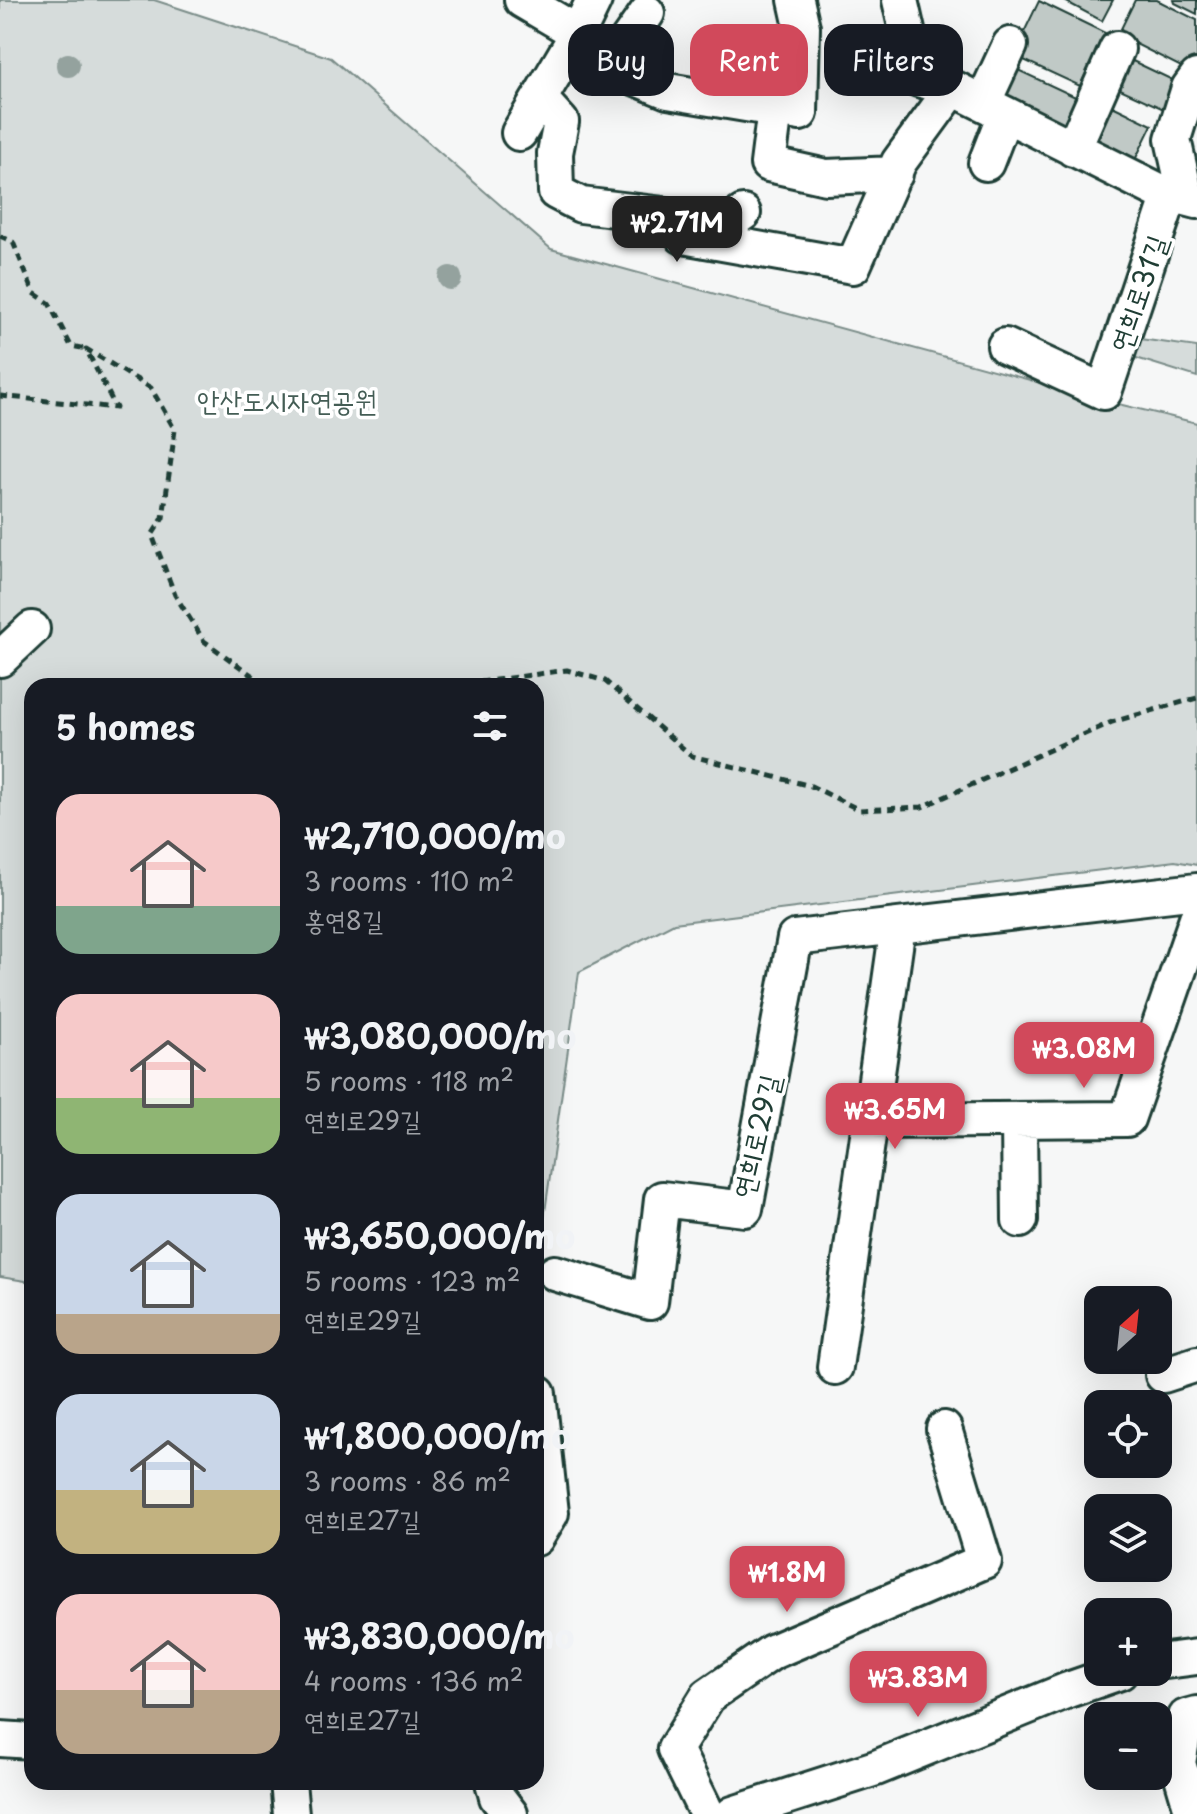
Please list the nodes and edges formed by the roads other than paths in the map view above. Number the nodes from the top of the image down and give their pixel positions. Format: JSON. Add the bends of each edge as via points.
{"nodes":[{"id":1,"x":522,"y":0,"type":"edge"},
{"id":2,"x":594,"y":0,"type":"edge"},
{"id":3,"x":796,"y":0,"type":"edge"},
{"id":4,"x":900,"y":0,"type":"edge"},
{"id":5,"x":647,"y":13,"type":"dead end"},
{"id":6,"x":582,"y":24,"type":"edge"},
{"id":7,"x":639,"y":24,"type":"edge"},
{"id":8,"x":568,"y":38,"type":"edge"},
{"id":9,"x":1010,"y":45,"type":"dead end"},
{"id":10,"x":1117,"y":49,"type":"dead end"},
{"id":11,"x":568,"y":51,"type":"edge"},
{"id":12,"x":1197,"y":77,"type":"edge"},
{"id":13,"x":674,"y":92,"type":"edge"},
{"id":14,"x":540,"y":99,"type":"junction"},
{"id":15,"x":980,"y":102,"type":"junction"},
{"id":16,"x":775,"y":109,"type":"junction"},
{"id":17,"x":519,"y":133,"type":"dead end"},
{"id":18,"x":1073,"y":149,"type":"junction"},
{"id":19,"x":986,"y":163,"type":"dead end"},
{"id":20,"x":895,"y":174,"type":"junction"},
{"id":21,"x":1184,"y":198,"type":"edge"},
{"id":22,"x":743,"y":213,"type":"dead end"},
{"id":23,"x":705,"y":240,"type":"junction"},
{"id":24,"x":1005,"y":346,"type":"dead end"},
{"id":25,"x":32,"y":629,"type":"dead end"},
{"id":26,"x":0,"y":659,"type":"edge"},
{"id":27,"x":1197,"y":891,"type":"edge"},
{"id":28,"x":1197,"y":918,"type":"edge"},
{"id":29,"x":898,"y":926,"type":"junction"},
{"id":30,"x":1019,"y":1120,"type":"junction"},
{"id":31,"x":870,"y":1121,"type":"junction"},
{"id":32,"x":1020,"y":1220,"type":"dead end"},
{"id":33,"x":555,"y":1273,"type":"dead end"},
{"id":34,"x":1197,"y":1364,"type":"edge"},
{"id":35,"x":835,"y":1367,"type":"dead end"},
{"id":36,"x":1163,"y":1375,"type":"dead end"},
{"id":37,"x":944,"y":1429,"type":"dead end"},
{"id":38,"x":544,"y":1449,"type":"edge"},
{"id":39,"x":544,"y":1525,"type":"edge"},
{"id":40,"x":1197,"y":1657,"type":"edge"},
{"id":41,"x":1172,"y":1660,"type":"edge"},
{"id":42,"x":1084,"y":1684,"type":"edge"},
{"id":43,"x":1197,"y":1714,"type":"edge"},
{"id":44,"x":0,"y":1739,"type":"edge"},
{"id":45,"x":24,"y":1740,"type":"edge"},
{"id":46,"x":289,"y":1790,"type":"edge"},
{"id":47,"x":495,"y":1790,"type":"edge"},
{"id":48,"x":291,"y":1814,"type":"edge"},
{"id":49,"x":510,"y":1814,"type":"edge"},
{"id":50,"x":707,"y":1814,"type":"edge"},
{"id":51,"x":733,"y":1814,"type":"edge"},
{"id":52,"x":1193,"y":1814,"type":"edge"}],
"edges":[{"from":1,"to":8,"type":"street"},
{"from":2,"to":6,"type":"street"},
{"from":3,"to":16,"type":"street","via":[[802,27],[800,113]]},
{"from":4,"to":15,"type":"street","via":[[918,79]]},
{"from":5,"to":7,"type":"street"},
{"from":9,"to":15,"type":"street"},
{"from":10,"to":18,"type":"street"},
{"from":11,"to":14,"type":"street"},
{"from":12,"to":21,"type":"street","via":[[1173,139]]},
{"from":13,"to":16,"type":"street"},
{"from":14,"to":17,"type":"street"},
{"from":14,"to":23,"type":"street","via":[[561,122],[556,192],[581,205],[672,216],[683,236]]},
{"from":15,"to":18,"type":"street"},
{"from":15,"to":19,"type":"street"},
{"from":15,"to":20,"type":"street","via":[[899,162]]},
{"from":16,"to":20,"type":"street","via":[[768,164],[826,177]]},
{"from":18,"to":21,"type":"street"},
{"from":20,"to":23,"type":"street","via":[[853,266]]},
{"from":21,"to":24,"type":"street","name":"연희로31길","via":[[1104,392]]},
{"from":22,"to":23,"type":"street"},
{"from":25,"to":26,"type":"street"},
{"from":27,"to":29,"type":"street","name":"연희로29길"},
{"from":28,"to":30,"type":"street","via":[[1127,1119]]},
{"from":29,"to":31,"type":"street"},
{"from":29,"to":33,"type":"street","name":"연희로29길","via":[[795,938],[745,1209],[662,1199],[650,1302]]},
{"from":30,"to":31,"type":"street"},
{"from":30,"to":32,"type":"street"},
{"from":31,"to":35,"type":"street"},
{"from":34,"to":36,"type":"street"},
{"from":37,"to":50,"type":"street","via":[[984,1561],[772,1652],[708,1696],[675,1749]]},
{"from":38,"to":39,"type":"street","via":[[551,1513]]},
{"from":40,"to":41,"type":"street"},
{"from":42,"to":51,"type":"street","via":[[876,1768]]},
{"from":43,"to":52,"type":"street","via":[[1186,1717],[1178,1763]]},
{"from":44,"to":45,"type":"street"},
{"from":46,"to":48,"type":"street"},
{"from":47,"to":49,"type":"street"}]}
